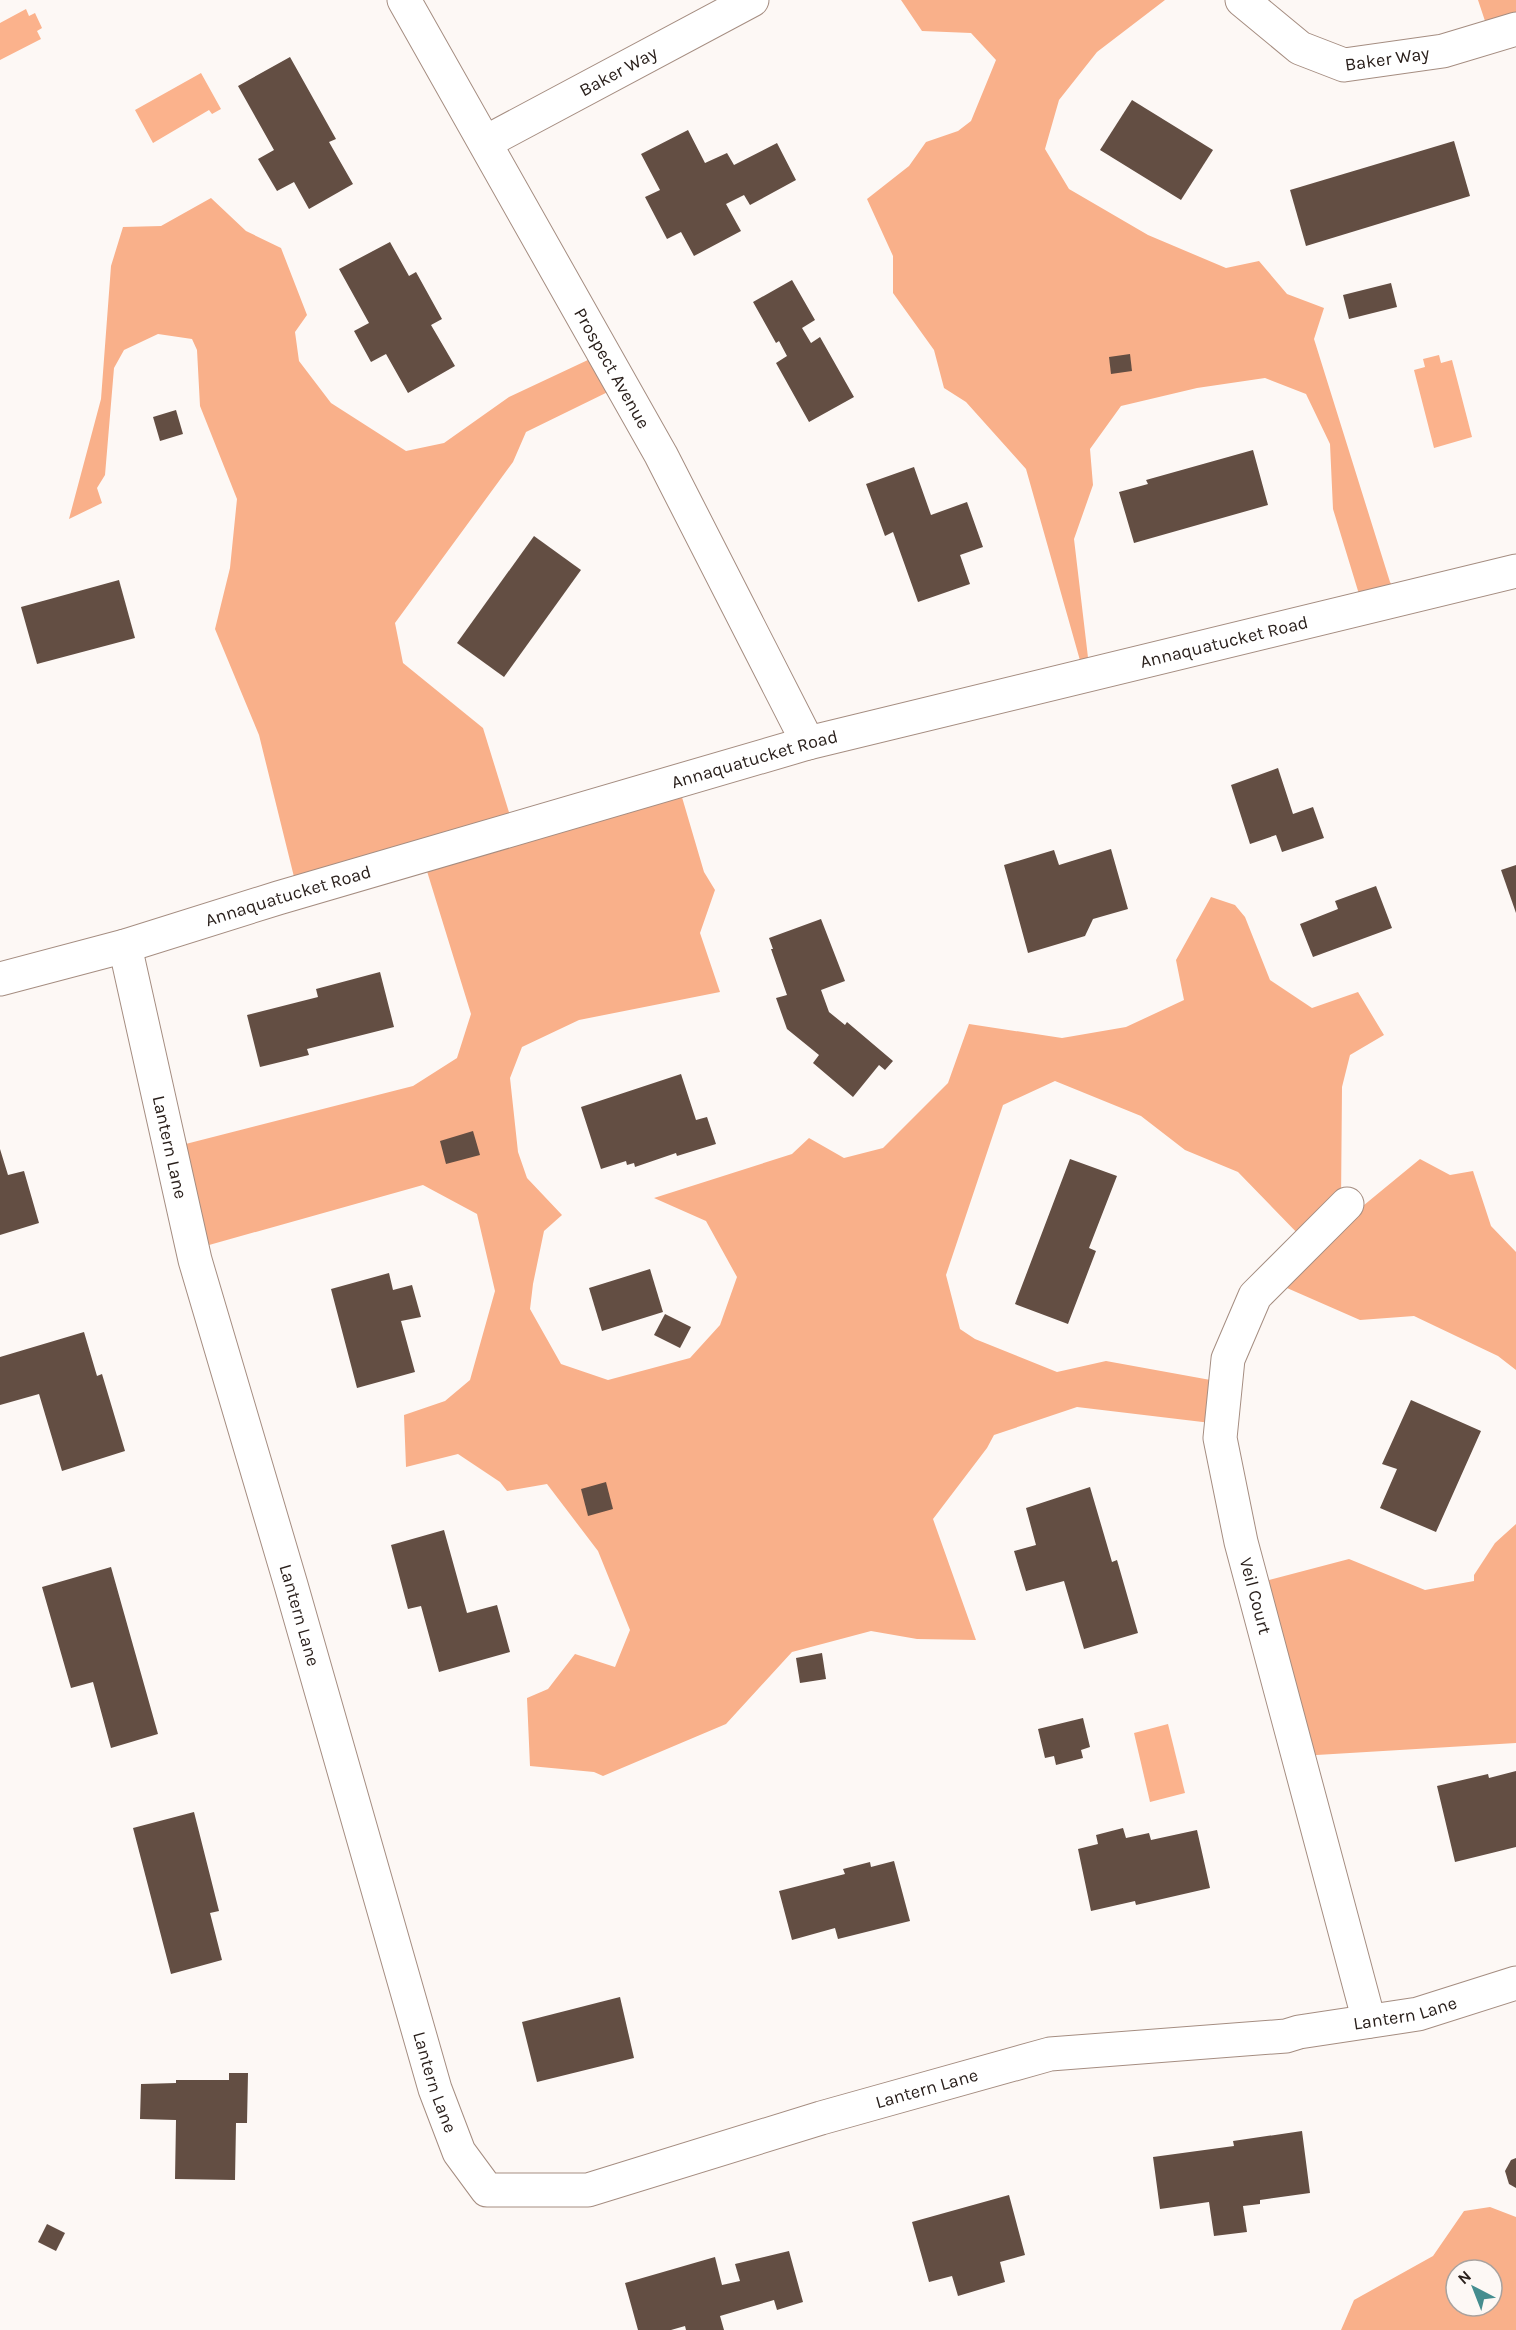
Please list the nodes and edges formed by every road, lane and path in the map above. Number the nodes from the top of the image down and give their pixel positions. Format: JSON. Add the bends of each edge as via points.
{"nodes":[{"id":1,"x":404,"y":0,"type":"edge"},
{"id":2,"x":752,"y":0,"type":"edge"},
{"id":3,"x":1242,"y":0,"type":"edge"},
{"id":4,"x":1516,"y":29,"type":"edge"},
{"id":5,"x":486,"y":142,"type":"junction"},
{"id":6,"x":1516,"y":571,"type":"edge"},
{"id":7,"x":808,"y":743,"type":"junction"},
{"id":8,"x":125,"y":946,"type":"junction"},
{"id":9,"x":0,"y":979,"type":"edge"},
{"id":10,"x":1347,"y":1204,"type":"dead end"},
{"id":11,"x":1516,"y":1983,"type":"edge"},
{"id":12,"x":1369,"y":2021,"type":"junction"}],
"edges":[{"from":1,"to":5,"type":"street","name":"Prospect Avenue"},
{"from":2,"to":5,"type":"street","name":"Baker Way"},
{"from":3,"to":4,"type":"street","name":"Baker Way","via":[[1300,48],[1344,65],[1443,51]]},
{"from":5,"to":7,"type":"street","name":"Prospect Avenue","via":[[661,455]]},
{"from":6,"to":7,"type":"street","name":"Annaquatucket Road"},
{"from":7,"to":8,"type":"street","name":"Annaquatucket Road"},
{"from":8,"to":9,"type":"street","name":"Annaquatucket Road"},
{"from":8,"to":12,"type":"street","name":"Lantern Lane","via":[[195,1260],[435,2089],[459,2152],[487,2190],[588,2190],[821,2118],[1050,2054],[1286,2036]]},
{"from":10,"to":12,"type":"street","name":"Veil Court","via":[[1256,1296],[1228,1359],[1220,1437],[1241,1542]]},
{"from":11,"to":12,"type":"street","name":"Lantern Lane","via":[[1418,2014]]}]}
